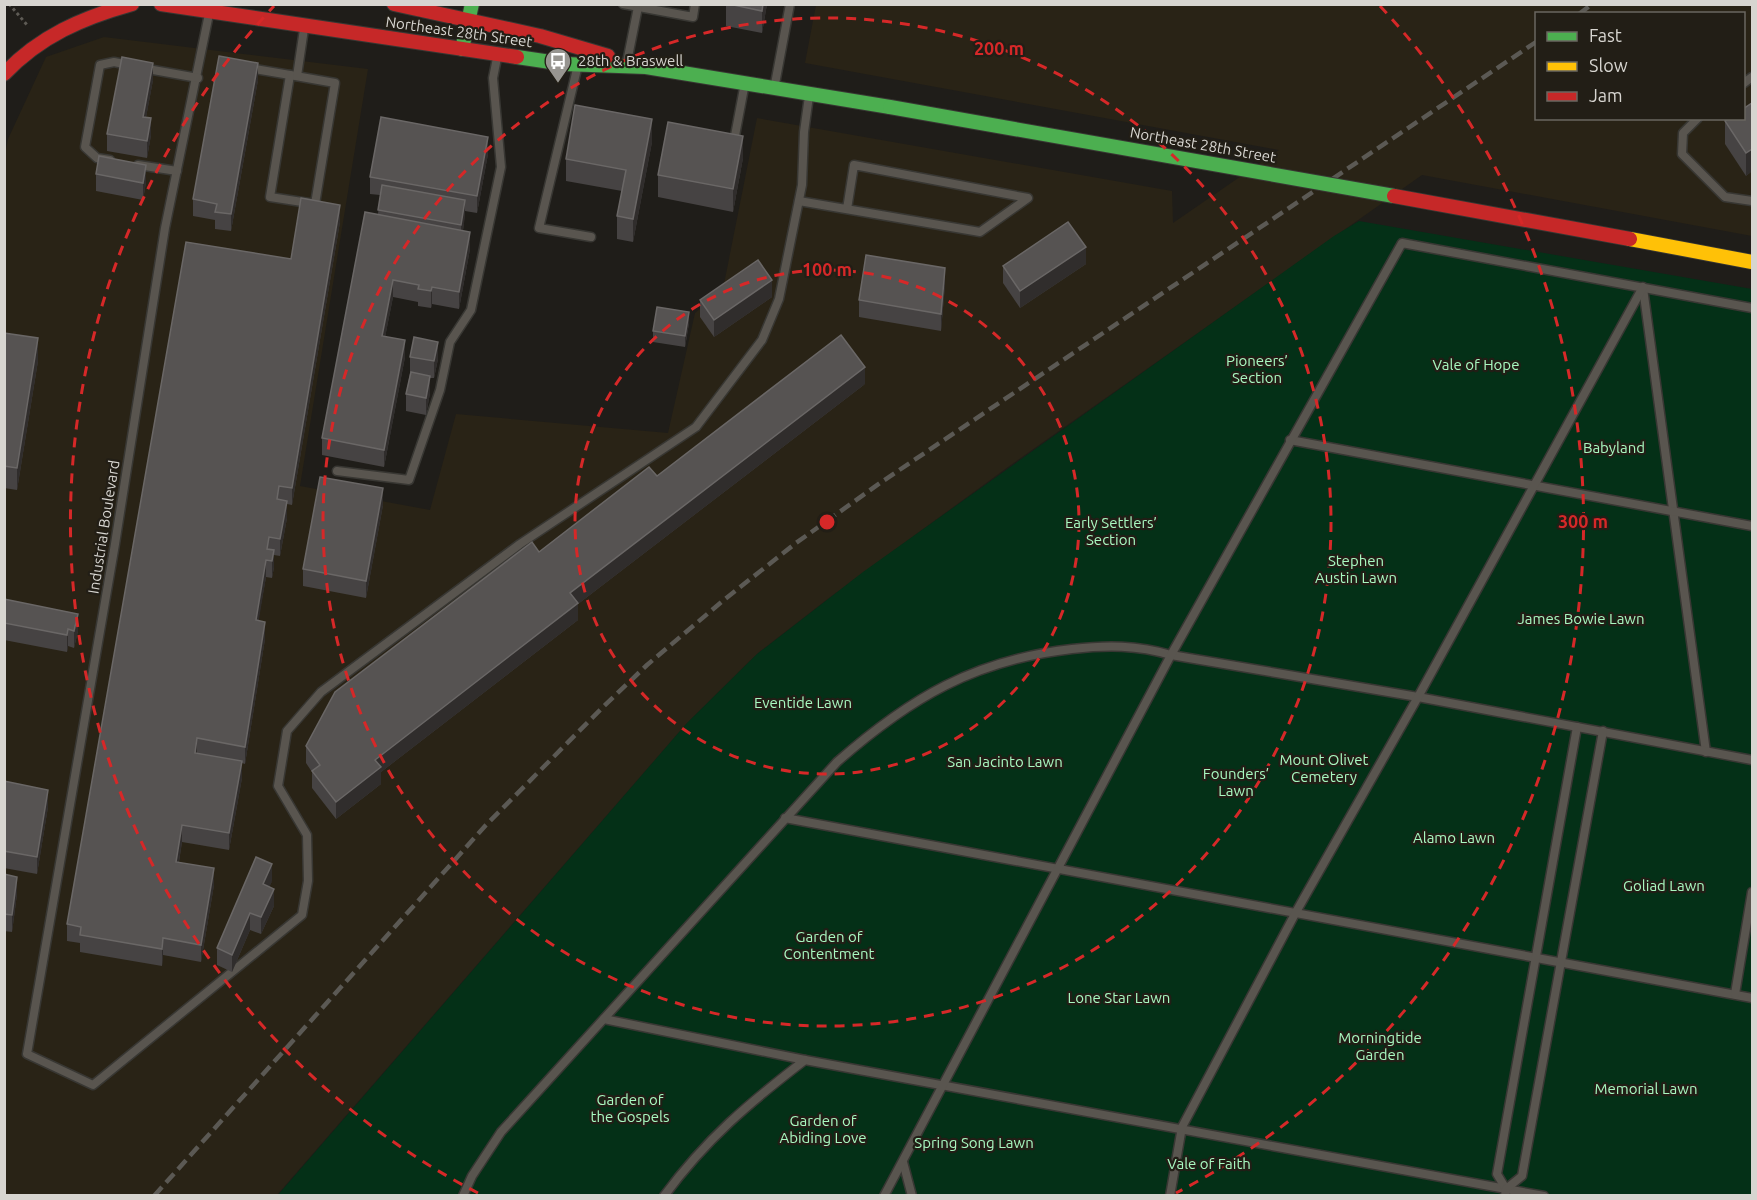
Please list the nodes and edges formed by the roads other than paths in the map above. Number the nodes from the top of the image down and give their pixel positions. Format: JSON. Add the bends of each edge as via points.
{"nodes":[{"id":1,"x":132,"y":4,"type":"edge"},
{"id":2,"x":161,"y":4,"type":"edge"},
{"id":3,"x":472,"y":4,"type":"edge"},
{"id":4,"x":623,"y":4,"type":"edge"},
{"id":5,"x":696,"y":4,"type":"edge"},
{"id":6,"x":790,"y":4,"type":"edge"},
{"id":7,"x":395,"y":5,"type":"edge"},
{"id":8,"x":638,"y":7,"type":"junction"},
{"id":9,"x":210,"y":8,"type":"edge"},
{"id":10,"x":469,"y":21,"type":"junction"},
{"id":11,"x":304,"y":26,"type":"junction"},
{"id":12,"x":462,"y":49,"type":"junction"},
{"id":13,"x":498,"y":54,"type":"junction"},
{"id":14,"x":627,"y":62,"type":"junction"},
{"id":15,"x":578,"y":66,"type":"junction"},
{"id":16,"x":241,"y":67,"type":"edge"},
{"id":17,"x":646,"y":68,"type":"junction"},
{"id":18,"x":4,"y":74,"type":"edge"},
{"id":19,"x":293,"y":76,"type":"junction"},
{"id":20,"x":198,"y":78,"type":"junction"},
{"id":21,"x":745,"y":82,"type":"junction"},
{"id":22,"x":774,"y":87,"type":"junction"},
{"id":23,"x":810,"y":93,"type":"junction"},
{"id":24,"x":1696,"y":120,"type":"edge"},
{"id":25,"x":725,"y":140,"type":"edge"},
{"id":26,"x":120,"y":162,"type":"edge"},
{"id":27,"x":131,"y":164,"type":"edge"},
{"id":28,"x":177,"y":171,"type":"junction"},
{"id":29,"x":799,"y":201,"type":"junction"},
{"id":30,"x":1752,"y":201,"type":"edge"},
{"id":31,"x":847,"y":209,"type":"junction"},
{"id":32,"x":591,"y":237,"type":"dead end"},
{"id":33,"x":1752,"y":262,"type":"edge"},
{"id":34,"x":1643,"y":287,"type":"junction"},
{"id":35,"x":1752,"y":308,"type":"edge"},
{"id":36,"x":1290,"y":440,"type":"junction"},
{"id":37,"x":337,"y":471,"type":"dead end"},
{"id":38,"x":1534,"y":485,"type":"junction"},
{"id":39,"x":1674,"y":512,"type":"junction"},
{"id":40,"x":1752,"y":526,"type":"edge"},
{"id":41,"x":1171,"y":655,"type":"junction"},
{"id":42,"x":1418,"y":697,"type":"junction"},
{"id":43,"x":1577,"y":727,"type":"junction"},
{"id":44,"x":1603,"y":731,"type":"junction"},
{"id":45,"x":1706,"y":752,"type":"junction"},
{"id":46,"x":1752,"y":760,"type":"edge"},
{"id":47,"x":785,"y":818,"type":"junction"},
{"id":48,"x":1056,"y":868,"type":"junction"},
{"id":49,"x":1752,"y":892,"type":"edge"},
{"id":50,"x":1296,"y":912,"type":"junction"},
{"id":51,"x":1536,"y":957,"type":"junction"},
{"id":52,"x":1561,"y":961,"type":"junction"},
{"id":53,"x":1735,"y":994,"type":"junction"},
{"id":54,"x":1752,"y":998,"type":"edge"},
{"id":55,"x":604,"y":1019,"type":"junction"},
{"id":56,"x":805,"y":1060,"type":"junction"},
{"id":57,"x":944,"y":1083,"type":"junction"},
{"id":58,"x":1182,"y":1127,"type":"junction"},
{"id":59,"x":903,"y":1162,"type":"junction"},
{"id":60,"x":1506,"y":1192,"type":"edge"},
{"id":61,"x":463,"y":1196,"type":"edge"},
{"id":62,"x":664,"y":1196,"type":"edge"},
{"id":63,"x":884,"y":1196,"type":"edge"},
{"id":64,"x":912,"y":1196,"type":"edge"},
{"id":65,"x":1170,"y":1196,"type":"edge"},
{"id":66,"x":1544,"y":1196,"type":"edge"}],
"edges":[{"from":1,"to":18,"type":"main road","via":[[79,19],[24,51]]},
{"from":2,"to":9,"type":"main road","name":"Northeast 28th Street"},
{"from":3,"to":10,"type":"main road"},
{"from":4,"to":8,"type":"lane"},
{"from":5,"to":8,"type":"lane","via":[[693,17]]},
{"from":6,"to":22,"type":"lane"},
{"from":7,"to":10,"type":"main road","name":"Northeast 28th Street"},
{"from":8,"to":14,"type":"lane"},
{"from":9,"to":11,"type":"main road","name":"Northeast 28th Street"},
{"from":9,"to":20,"type":"lane","name":"Industrial Boulevard"},
{"from":10,"to":12,"type":"main road"},
{"from":10,"to":14,"type":"main road","name":"Northeast 28th Street","via":[[540,36]]},
{"from":11,"to":12,"type":"main road","name":"Northeast 28th Street"},
{"from":11,"to":19,"type":"lane"},
{"from":12,"to":13,"type":"main road","name":"Northeast 28th Street"},
{"from":13,"to":15,"type":"main road","name":"Northeast 28th Street"},
{"from":13,"to":37,"type":"lane","via":[[493,78],[501,167],[471,310],[450,342],[440,390],[409,480]]},
{"from":14,"to":17,"type":"main road","name":"Northeast 28th Street"},
{"from":15,"to":17,"type":"main road","name":"Northeast 28th Street"},
{"from":15,"to":32,"type":"lane","via":[[539,228]]},
{"from":16,"to":19,"type":"lane"},
{"from":17,"to":21,"type":"main road","name":"Northeast 28th Street"},
{"from":19,"to":19,"type":"lane","via":[[270,197],[315,204],[335,82]]},
{"from":20,"to":26,"type":"lane","via":[[114,62],[100,65],[85,147],[96,158]]},
{"from":20,"to":28,"type":"lane","name":"Industrial Boulevard"},
{"from":21,"to":22,"type":"main road","name":"Northeast 28th Street"},
{"from":21,"to":25,"type":"lane","via":[[736,142]]},
{"from":22,"to":23,"type":"main road","name":"Northeast 28th Street"},
{"from":23,"to":29,"type":"lane"},
{"from":23,"to":33,"type":"main road","name":"Northeast 28th Street","bridge":true},
{"from":24,"to":30,"type":"lane","via":[[1683,133],[1682,154],[1725,197]]},
{"from":27,"to":28,"type":"lane"},
{"from":28,"to":29,"type":"lane","name":"Industrial Boulevard","via":[[27,1054],[93,1085],[302,915],[308,882],[307,835],[278,786],[287,731],[321,692],[510,551],[696,427],[762,340],[779,299]]},
{"from":29,"to":31,"type":"lane"},
{"from":31,"to":31,"type":"lane","via":[[980,232],[1028,198],[854,165]]},
{"from":34,"to":35,"type":"lane"},
{"from":34,"to":36,"type":"lane","via":[[1402,243]]},
{"from":34,"to":38,"type":"lane"},
{"from":34,"to":39,"type":"lane"},
{"from":36,"to":38,"type":"lane"},
{"from":36,"to":41,"type":"lane"},
{"from":38,"to":39,"type":"lane"},
{"from":38,"to":42,"type":"lane"},
{"from":39,"to":40,"type":"lane"},
{"from":39,"to":45,"type":"lane"},
{"from":41,"to":42,"type":"lane"},
{"from":41,"to":47,"type":"lane","via":[[1143,646],[1106,645],[993,663],[936,689],[880,725],[837,762]]},
{"from":41,"to":48,"type":"lane"},
{"from":42,"to":43,"type":"lane"},
{"from":42,"to":50,"type":"lane"},
{"from":43,"to":44,"type":"lane"},
{"from":43,"to":51,"type":"lane"},
{"from":44,"to":45,"type":"lane"},
{"from":44,"to":52,"type":"lane"},
{"from":45,"to":46,"type":"lane"},
{"from":47,"to":48,"type":"lane"},
{"from":47,"to":55,"type":"lane"},
{"from":48,"to":50,"type":"lane"},
{"from":48,"to":57,"type":"lane"},
{"from":49,"to":53,"type":"lane"},
{"from":50,"to":51,"type":"lane"},
{"from":50,"to":58,"type":"lane"},
{"from":51,"to":52,"type":"lane"},
{"from":51,"to":60,"type":"lane","via":[[1497,1174]]},
{"from":52,"to":53,"type":"lane"},
{"from":52,"to":60,"type":"lane","via":[[1522,1176]]},
{"from":53,"to":54,"type":"lane"},
{"from":55,"to":56,"type":"lane"},
{"from":55,"to":61,"type":"lane","via":[[501,1132]]},
{"from":56,"to":57,"type":"lane"},
{"from":56,"to":62,"type":"lane","via":[[745,1106],[688,1163]]},
{"from":57,"to":58,"type":"lane"},
{"from":57,"to":59,"type":"lane"},
{"from":58,"to":60,"type":"lane"},
{"from":58,"to":65,"type":"lane"},
{"from":59,"to":63,"type":"lane"},
{"from":59,"to":64,"type":"lane"},
{"from":60,"to":66,"type":"lane"}]}
